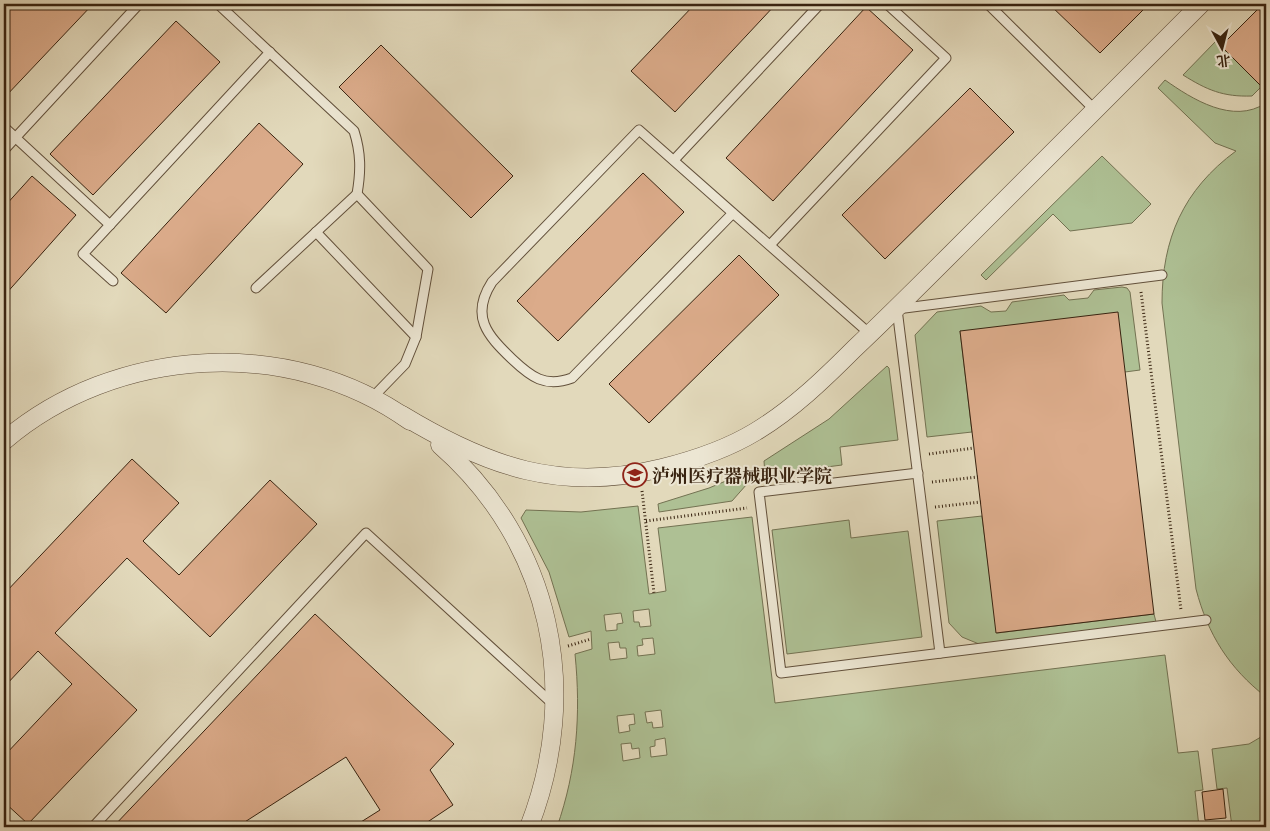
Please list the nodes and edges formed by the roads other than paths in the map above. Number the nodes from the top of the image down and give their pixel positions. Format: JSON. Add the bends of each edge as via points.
{"nodes":[{"id":1,"x":139,"y":4,"type":"edge"},
{"id":2,"x":218,"y":4,"type":"edge"},
{"id":3,"x":820,"y":4,"type":"edge"},
{"id":4,"x":887,"y":4,"type":"edge"},
{"id":5,"x":988,"y":4,"type":"edge"},
{"id":6,"x":1201,"y":4,"type":"edge"},
{"id":7,"x":270,"y":52,"type":"junction"},
{"id":8,"x":1095,"y":110,"type":"junction"},
{"id":9,"x":4,"y":127,"type":"edge"},
{"id":10,"x":15,"y":138,"type":"junction"},
{"id":11,"x":4,"y":150,"type":"edge"},
{"id":12,"x":674,"y":160,"type":"junction"},
{"id":13,"x":357,"y":194,"type":"junction"},
{"id":14,"x":733,"y":213,"type":"junction"},
{"id":15,"x":110,"y":225,"type":"junction"},
{"id":16,"x":316,"y":232,"type":"junction"},
{"id":17,"x":770,"y":245,"type":"junction"},
{"id":18,"x":1162,"y":275,"type":"dead end"},
{"id":19,"x":113,"y":281,"type":"dead end"},
{"id":20,"x":256,"y":288,"type":"dead end"},
{"id":21,"x":896,"y":309,"type":"junction"},
{"id":22,"x":870,"y":334,"type":"junction"},
{"id":23,"x":416,"y":337,"type":"junction"},
{"id":24,"x":372,"y":398,"type":"junction"},
{"id":25,"x":402,"y":415,"type":"junction"},
{"id":26,"x":4,"y":441,"type":"edge"},
{"id":27,"x":918,"y":473,"type":"junction"},
{"id":28,"x":1206,"y":620,"type":"dead end"},
{"id":29,"x":940,"y":653,"type":"junction"},
{"id":30,"x":556,"y":707,"type":"junction"},
{"id":31,"x":93,"y":827,"type":"edge"},
{"id":32,"x":529,"y":827,"type":"edge"}],
"edges":[{"from":1,"to":10,"type":"lane"},
{"from":2,"to":7,"type":"lane"},
{"from":3,"to":12,"type":"lane"},
{"from":4,"to":17,"type":"lane","via":[[946,58]]},
{"from":5,"to":8,"type":"lane"},
{"from":6,"to":8,"type":"street"},
{"from":7,"to":13,"type":"lane","via":[[354,131],[360,150],[361,171]]},
{"from":7,"to":15,"type":"lane"},
{"from":8,"to":21,"type":"street"},
{"from":9,"to":10,"type":"lane"},
{"from":10,"to":11,"type":"lane"},
{"from":10,"to":15,"type":"lane"},
{"from":12,"to":14,"type":"lane"},
{"from":12,"to":14,"type":"lane","via":[[639,130],[492,282],[482,307],[484,326],[494,342],[525,372],[533,378],[552,383],[572,378]]},
{"from":13,"to":16,"type":"lane"},
{"from":13,"to":23,"type":"lane","via":[[428,269]]},
{"from":14,"to":17,"type":"lane"},
{"from":15,"to":19,"type":"lane","via":[[83,254]]},
{"from":16,"to":20,"type":"lane"},
{"from":16,"to":23,"type":"lane"},
{"from":17,"to":22,"type":"lane"},
{"from":18,"to":21,"type":"lane"},
{"from":21,"to":22,"type":"street"},
{"from":21,"to":27,"type":"lane"},
{"from":22,"to":25,"type":"street","via":[[818,384],[755,432],[687,462],[640,473],[604,478],[533,473],[496,463],[462,448]]},
{"from":23,"to":24,"type":"lane","via":[[405,364]]},
{"from":24,"to":25,"type":"street"},
{"from":24,"to":26,"type":"street","via":[[340,384],[274,366],[205,362],[170,366],[137,373],[72,396]]},
{"from":25,"to":30,"type":"street","via":[[456,458],[499,511],[517,540],[543,604],[552,650]]},
{"from":27,"to":29,"type":"lane"},
{"from":27,"to":29,"type":"lane","via":[[760,492],[781,673]]},
{"from":28,"to":29,"type":"lane"},
{"from":30,"to":31,"type":"lane","via":[[366,533]]},
{"from":30,"to":32,"type":"street","via":[[547,772]]}]}
